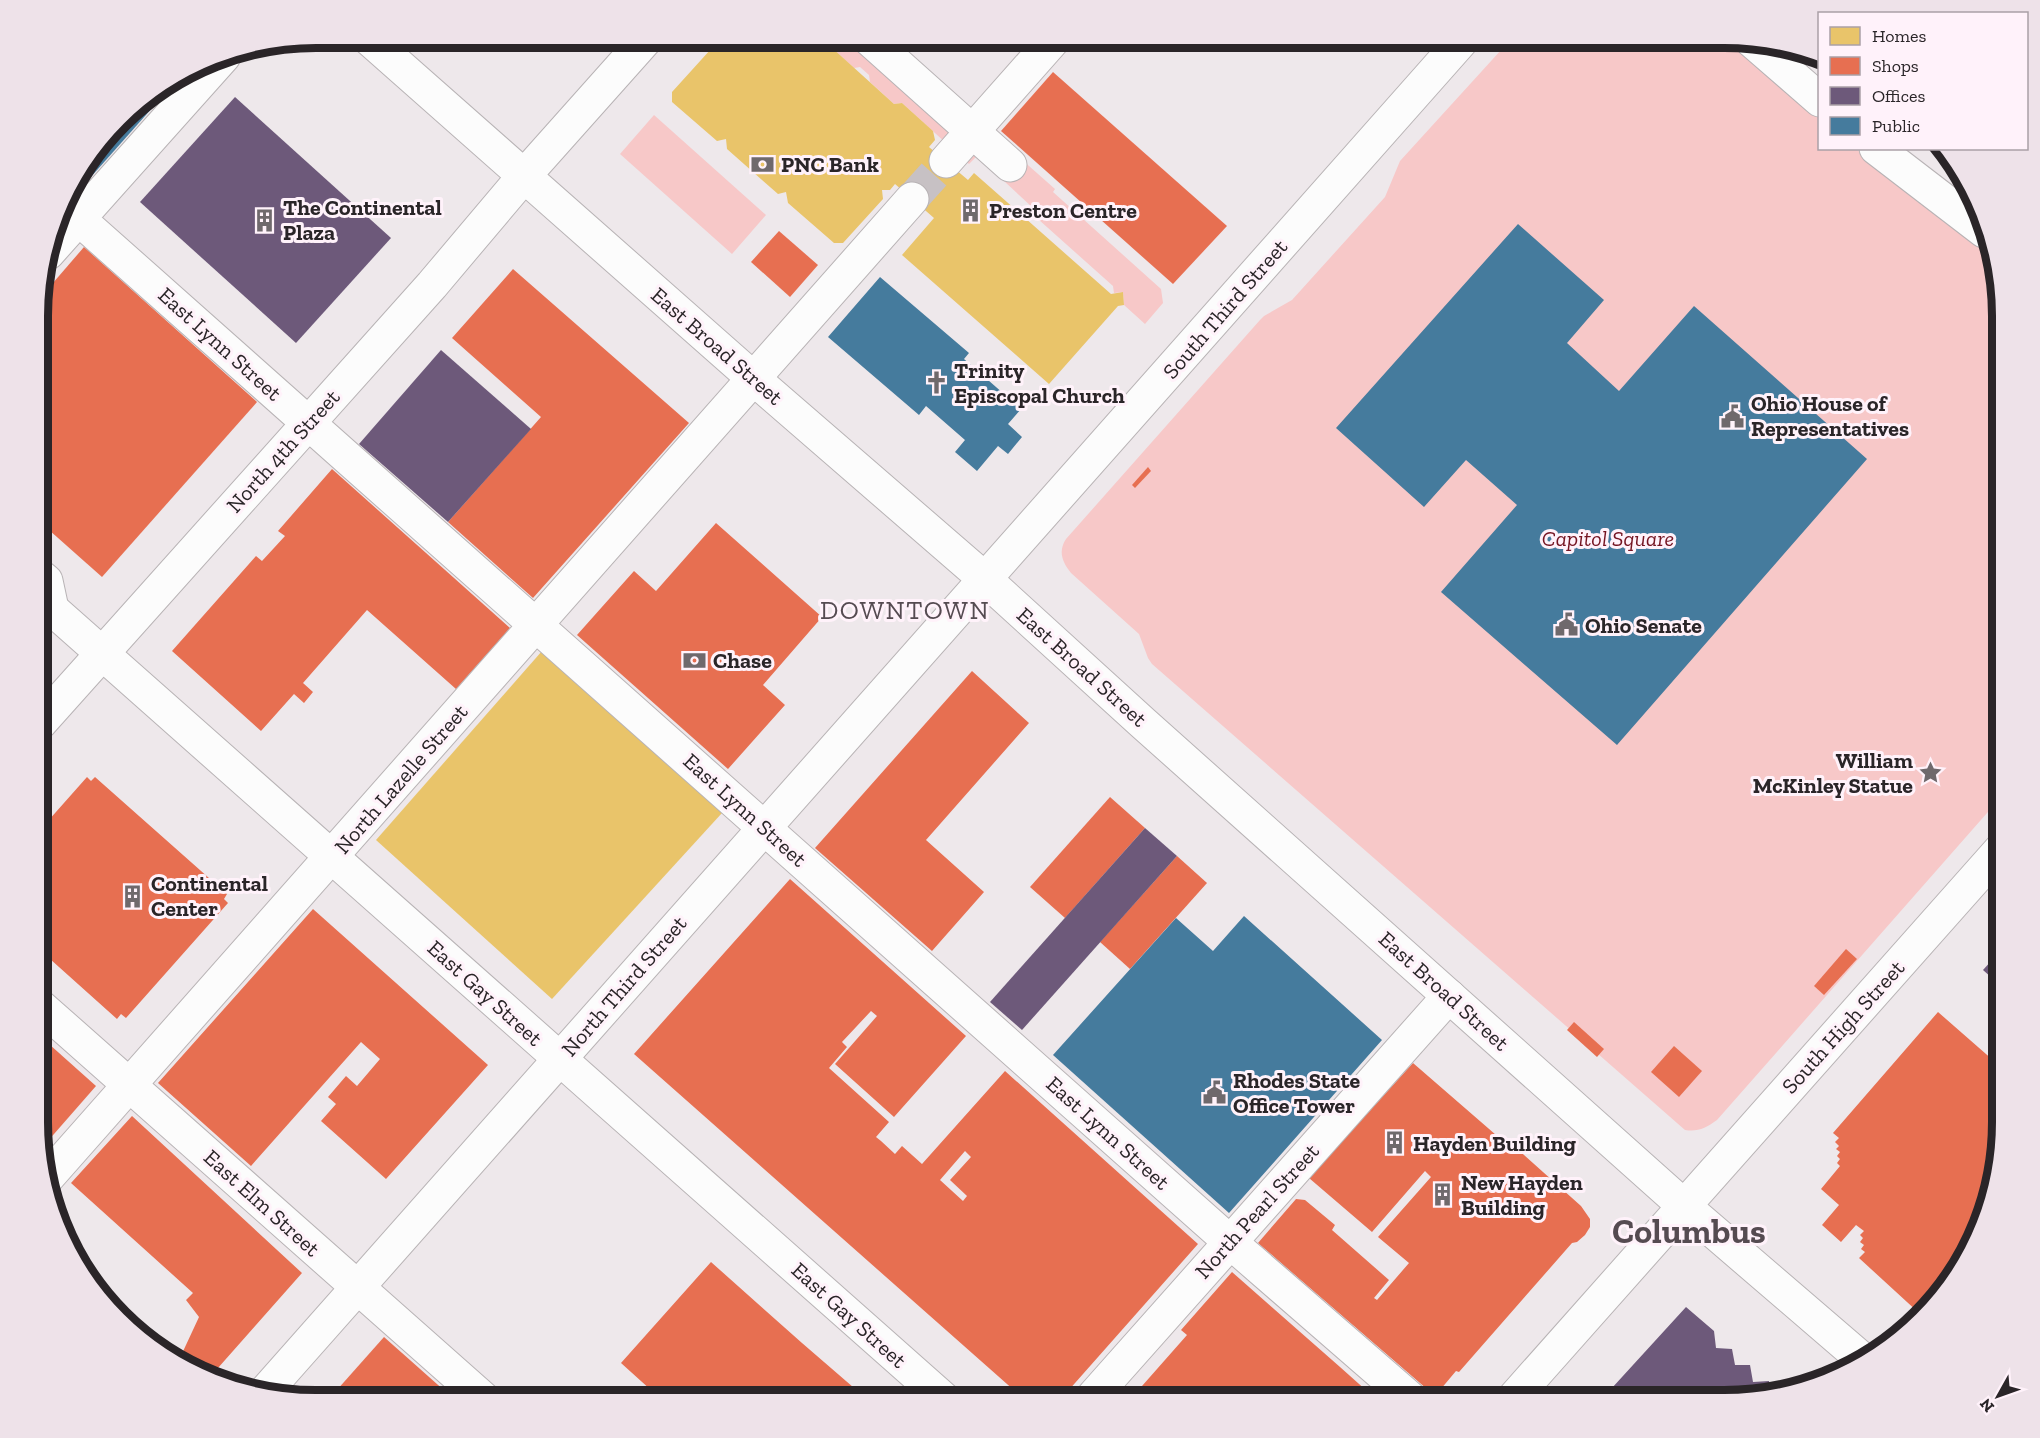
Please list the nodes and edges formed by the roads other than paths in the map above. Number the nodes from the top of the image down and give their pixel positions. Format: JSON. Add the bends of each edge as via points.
{"nodes":[{"id":1,"x":379,"y":48,"type":"edge"},
{"id":2,"x":638,"y":48,"type":"edge"},
{"id":3,"x":879,"y":48,"type":"edge"},
{"id":4,"x":1046,"y":48,"type":"edge"},
{"id":5,"x":1455,"y":48,"type":"edge"},
{"id":6,"x":1762,"y":51,"type":"edge"},
{"id":7,"x":211,"y":70,"type":"edge"},
{"id":8,"x":1818,"y":98,"type":"edge"},
{"id":9,"x":972,"y":131,"type":"junction"},
{"id":10,"x":1879,"y":150,"type":"edge"},
{"id":11,"x":946,"y":161,"type":"tunnel mouth"},
{"id":12,"x":1010,"y":165,"type":"dead end"},
{"id":13,"x":524,"y":176,"type":"junction"},
{"id":14,"x":912,"y":199,"type":"tunnel mouth"},
{"id":15,"x":71,"y":212,"type":"edge"},
{"id":16,"x":1976,"y":225,"type":"edge"},
{"id":17,"x":754,"y":379,"type":"junction"},
{"id":18,"x":309,"y":423,"type":"junction"},
{"id":19,"x":986,"y":580,"type":"junction"},
{"id":20,"x":48,"y":610,"type":"edge"},
{"id":21,"x":536,"y":626,"type":"junction"},
{"id":22,"x":102,"y":653,"type":"junction"},
{"id":23,"x":48,"y":714,"type":"edge"},
{"id":24,"x":764,"y":828,"type":"junction"},
{"id":25,"x":332,"y":857,"type":"junction"},
{"id":26,"x":1992,"y":859,"type":"edge"},
{"id":27,"x":1449,"y":996,"type":"junction"},
{"id":28,"x":48,"y":1013,"type":"edge"},
{"id":29,"x":560,"y":1059,"type":"junction"},
{"id":30,"x":130,"y":1085,"type":"junction"},
{"id":31,"x":53,"y":1172,"type":"edge"},
{"id":32,"x":1684,"y":1206,"type":"junction"},
{"id":33,"x":1230,"y":1242,"type":"junction"},
{"id":34,"x":357,"y":1287,"type":"junction"},
{"id":35,"x":1857,"y":1355,"type":"edge"},
{"id":36,"x":270,"y":1386,"type":"edge"},
{"id":37,"x":474,"y":1390,"type":"edge"},
{"id":38,"x":934,"y":1390,"type":"edge"},
{"id":39,"x":1099,"y":1390,"type":"edge"},
{"id":40,"x":1400,"y":1390,"type":"edge"},
{"id":41,"x":1521,"y":1390,"type":"edge"}],
"edges":[{"from":1,"to":13,"type":"main road","name":"East Broad Street"},
{"from":2,"to":13,"type":"main road","name":"North 4th Street"},
{"from":3,"to":9,"type":"main road"},
{"from":4,"to":9,"type":"main road"},
{"from":5,"to":19,"type":"main road","name":"South Third Street"},
{"from":6,"to":8,"type":"main road"},
{"from":7,"to":15,"type":"main road"},
{"from":9,"to":11,"type":"main road"},
{"from":9,"to":12,"type":"main road"},
{"from":10,"to":16,"type":"main road"},
{"from":13,"to":17,"type":"main road","name":"East Broad Street"},
{"from":13,"to":18,"type":"main road","name":"North 4th Street"},
{"from":14,"to":17,"type":"main road","name":"North Lazelle Street"},
{"from":15,"to":18,"type":"main road","name":"East Lynn Street"},
{"from":17,"to":19,"type":"main road","name":"East Broad Street"},
{"from":17,"to":21,"type":"main road","name":"North Lazelle Street"},
{"from":18,"to":21,"type":"main road","name":"East Lynn Street"},
{"from":18,"to":22,"type":"main road","name":"North 4th Street"},
{"from":19,"to":24,"type":"main road","name":"North Third Street"},
{"from":19,"to":27,"type":"main road","name":"East Broad Street"},
{"from":20,"to":22,"type":"main road","name":"East Gay Street"},
{"from":21,"to":24,"type":"main road","name":"East Lynn Street"},
{"from":21,"to":25,"type":"main road","name":"North Lazelle Street"},
{"from":22,"to":23,"type":"main road","name":"North 4th Street"},
{"from":22,"to":25,"type":"main road","name":"East Gay Street"},
{"from":24,"to":29,"type":"main road","name":"North Third Street"},
{"from":24,"to":33,"type":"main road","name":"East Lynn Street"},
{"from":25,"to":29,"type":"main road","name":"East Gay Street"},
{"from":25,"to":30,"type":"main road","name":"North Lazelle Street"},
{"from":26,"to":32,"type":"main road","name":"South High Street"},
{"from":27,"to":32,"type":"main road","name":"East Broad Street"},
{"from":27,"to":33,"type":"main road","name":"North Pearl Street"},
{"from":28,"to":30,"type":"main road","name":"East Elm Street"},
{"from":29,"to":34,"type":"main road","name":"North Third Street"},
{"from":29,"to":38,"type":"main road","name":"East Gay Street"},
{"from":30,"to":31,"type":"main road","name":"North Lazelle Street"},
{"from":30,"to":34,"type":"main road","name":"East Elm Street"},
{"from":32,"to":35,"type":"main road","name":"East Broad Street"},
{"from":32,"to":41,"type":"main road","name":"South High Street"},
{"from":33,"to":39,"type":"main road","name":"North Pearl Street"},
{"from":33,"to":40,"type":"main road","name":"East Lynn Street"},
{"from":34,"to":36,"type":"main road","name":"North Third Street"},
{"from":34,"to":37,"type":"main road","name":"East Elm Street"}]}
